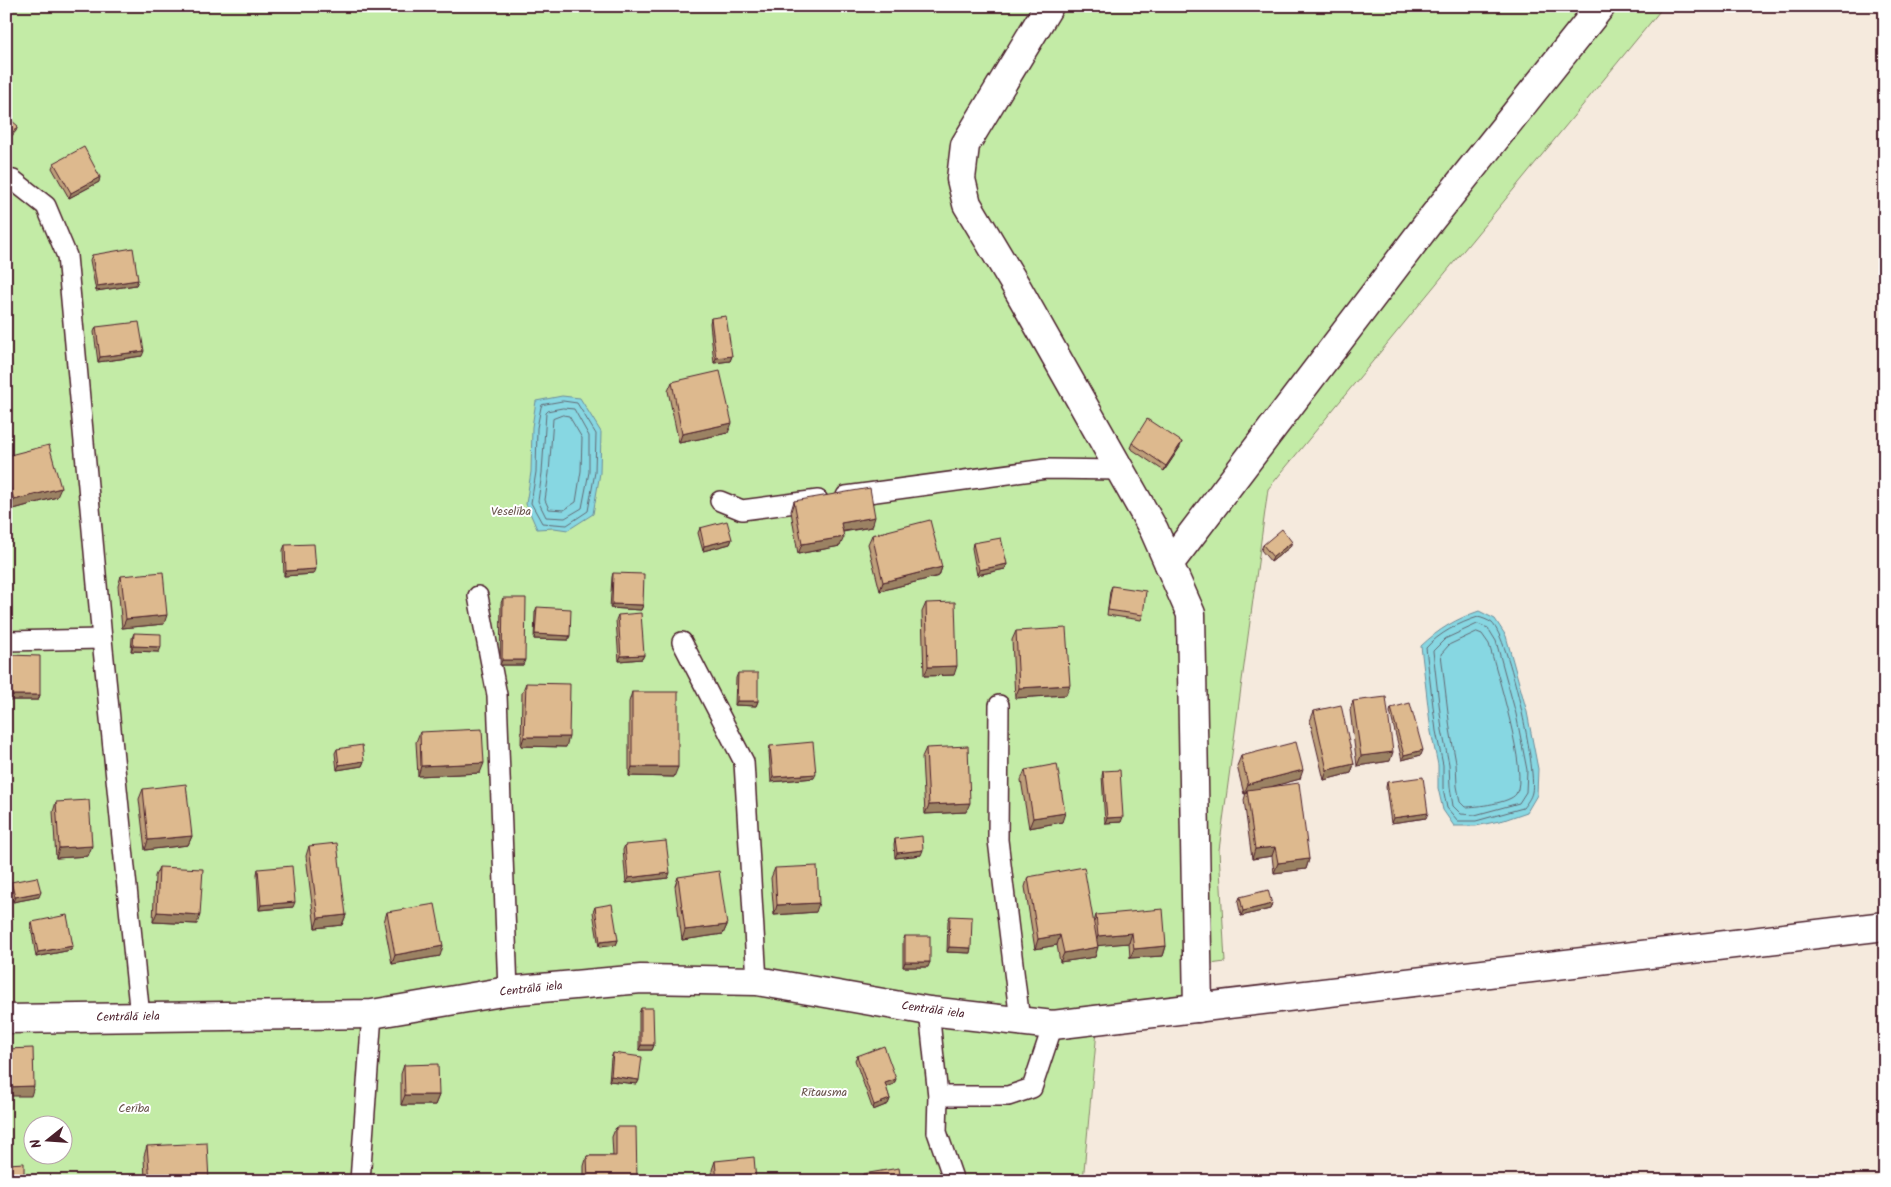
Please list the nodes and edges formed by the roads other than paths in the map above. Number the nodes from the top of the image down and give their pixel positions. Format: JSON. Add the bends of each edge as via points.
{"nodes":[{"id":1,"x":1049,"y":6,"type":"edge"},
{"id":2,"x":1601,"y":6,"type":"edge"},
{"id":3,"x":6,"y":179,"type":"edge"},
{"id":4,"x":1120,"y":470,"type":"junction"},
{"id":5,"x":720,"y":501,"type":"dead end"},
{"id":6,"x":1169,"y":564,"type":"junction"},
{"id":7,"x":478,"y":596,"type":"dead end"},
{"id":8,"x":102,"y":639,"type":"junction"},
{"id":9,"x":6,"y":641,"type":"edge"},
{"id":10,"x":682,"y":642,"type":"dead end"},
{"id":11,"x":998,"y":705,"type":"dead end"},
{"id":12,"x":1885,"y":926,"type":"edge"},
{"id":13,"x":757,"y":981,"type":"junction"},
{"id":14,"x":508,"y":991,"type":"junction"},
{"id":15,"x":1198,"y":1008,"type":"junction"},
{"id":16,"x":929,"y":1011,"type":"junction"},
{"id":17,"x":372,"y":1014,"type":"junction"},
{"id":18,"x":140,"y":1017,"type":"junction"},
{"id":19,"x":6,"y":1019,"type":"edge"},
{"id":20,"x":1020,"y":1021,"type":"junction"},
{"id":21,"x":1053,"y":1025,"type":"junction"},
{"id":22,"x":938,"y":1096,"type":"junction"},
{"id":23,"x":360,"y":1181,"type":"edge"},
{"id":24,"x":954,"y":1181,"type":"edge"}],
"edges":[{"from":1,"to":4,"type":"street","via":[[966,144],[961,179],[967,204]]},
{"from":2,"to":6,"type":"street","via":[[1429,222]]},
{"from":3,"to":8,"type":"lane","via":[[12,180],[46,206],[67,256]]},
{"from":4,"to":5,"type":"lane","via":[[1046,469],[742,510]]},
{"from":4,"to":6,"type":"street"},
{"from":6,"to":15,"type":"street","via":[[1191,614]]},
{"from":7,"to":14,"type":"lane","via":[[497,694]]},
{"from":8,"to":9,"type":"lane"},
{"from":8,"to":18,"type":"lane"},
{"from":10,"to":13,"type":"lane","via":[[744,762]]},
{"from":11,"to":20,"type":"lane","via":[[998,840]]},
{"from":12,"to":15,"type":"street","name":"Centrālā iela"},
{"from":13,"to":14,"type":"street","name":"Centrālā iela","via":[[641,978]]},
{"from":13,"to":16,"type":"street","name":"Centrālā iela"},
{"from":14,"to":17,"type":"street","name":"Centrālā iela"},
{"from":15,"to":21,"type":"street","name":"Centrālā iela"},
{"from":16,"to":20,"type":"street","name":"Centrālā iela"},
{"from":16,"to":22,"type":"lane"},
{"from":17,"to":18,"type":"street","name":"Centrālā iela"},
{"from":17,"to":23,"type":"lane"},
{"from":18,"to":19,"type":"street","name":"Centrālā iela"},
{"from":20,"to":21,"type":"street","name":"Centrālā iela"},
{"from":21,"to":22,"type":"lane","via":[[1032,1088],[1008,1096]]},
{"from":22,"to":24,"type":"lane","via":[[937,1132]]}]}
